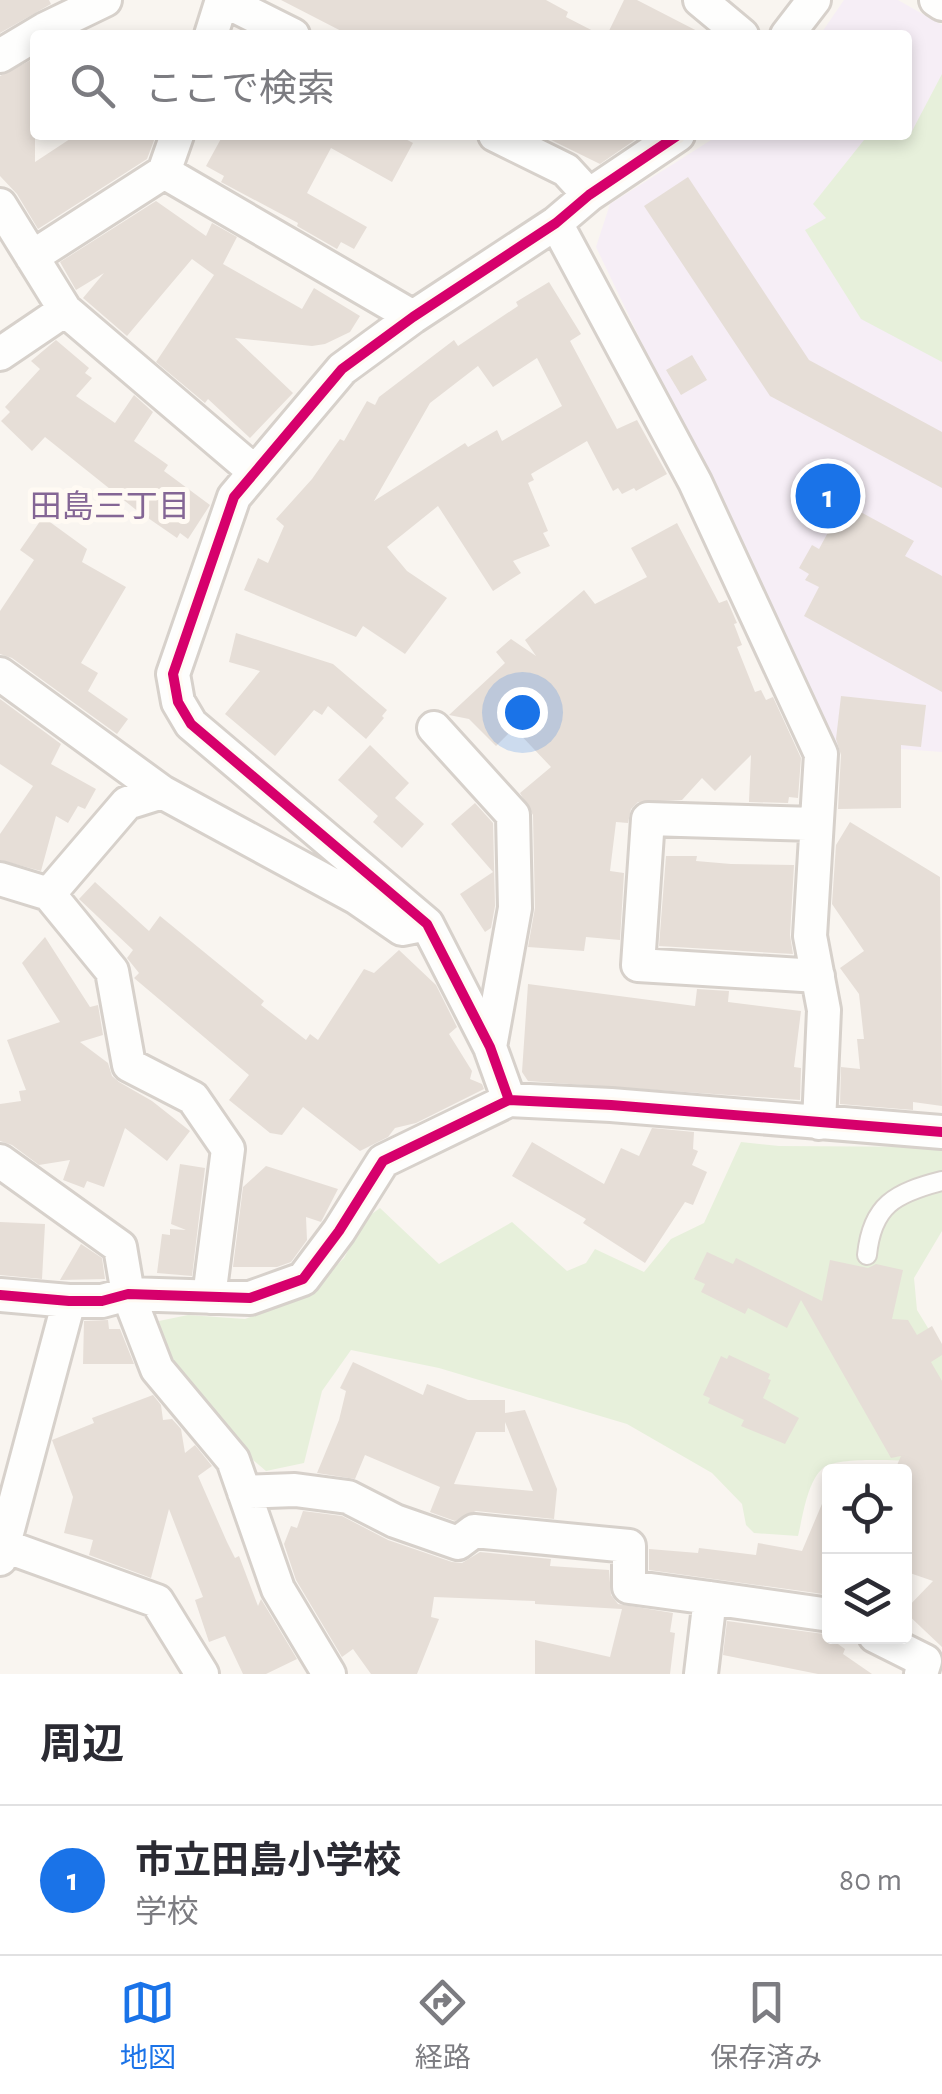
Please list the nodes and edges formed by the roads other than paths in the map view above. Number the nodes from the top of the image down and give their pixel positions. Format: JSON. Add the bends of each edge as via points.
{"nodes":[{"id":1,"x":105,"y":0,"type":"edge"},
{"id":2,"x":222,"y":0,"type":"edge"},
{"id":3,"x":700,"y":0,"type":"edge"},
{"id":4,"x":814,"y":0,"type":"edge"},
{"id":5,"x":42,"y":30,"type":"edge"},
{"id":6,"x":212,"y":30,"type":"edge"},
{"id":7,"x":284,"y":30,"type":"edge"},
{"id":8,"x":736,"y":30,"type":"edge"},
{"id":9,"x":791,"y":30,"type":"edge"},
{"id":10,"x":30,"y":38,"type":"edge"},
{"id":11,"x":0,"y":56,"type":"edge"},
{"id":12,"x":175,"y":140,"type":"edge"},
{"id":13,"x":505,"y":140,"type":"edge"},
{"id":14,"x":671,"y":140,"type":"edge"},
{"id":15,"x":164,"y":172,"type":"junction"},
{"id":16,"x":589,"y":195,"type":"junction"},
{"id":17,"x":0,"y":205,"type":"edge"},
{"id":18,"x":556,"y":223,"type":"junction"},
{"id":19,"x":32,"y":257,"type":"junction"},
{"id":20,"x":65,"y":310,"type":"junction"},
{"id":21,"x":413,"y":316,"type":"junction"},
{"id":22,"x":0,"y":354,"type":"edge"},
{"id":23,"x":255,"y":472,"type":"junction"},
{"id":24,"x":0,"y":674,"type":"edge"},
{"id":25,"x":434,"y":728,"type":"dead end"},
{"id":26,"x":162,"y":792,"type":"junction"},
{"id":27,"x":816,"y":824,"type":"junction"},
{"id":28,"x":0,"y":880,"type":"edge"},
{"id":29,"x":49,"y":894,"type":"junction"},
{"id":30,"x":426,"y":924,"type":"junction"},
{"id":31,"x":818,"y":976,"type":"junction"},
{"id":32,"x":490,"y":1047,"type":"junction"},
{"id":33,"x":509,"y":1100,"type":"junction"},
{"id":34,"x":819,"y":1123,"type":"junction"},
{"id":35,"x":942,"y":1132,"type":"edge"},
{"id":36,"x":0,"y":1161,"type":"edge"},
{"id":37,"x":942,"y":1181,"type":"edge"},
{"id":38,"x":867,"y":1255,"type":"dead end"},
{"id":39,"x":0,"y":1294,"type":"edge"},
{"id":40,"x":209,"y":1297,"type":"junction"},
{"id":41,"x":100,"y":1299,"type":"junction"},
{"id":42,"x":244,"y":1492,"type":"junction"},
{"id":43,"x":3,"y":1552,"type":"edge"},
{"id":44,"x":710,"y":1598,"type":"junction"},
{"id":45,"x":822,"y":1615,"type":"edge"},
{"id":46,"x":891,"y":1644,"type":"edge"},
{"id":47,"x":202,"y":1674,"type":"edge"},
{"id":48,"x":329,"y":1674,"type":"edge"},
{"id":49,"x":701,"y":1674,"type":"edge"},
{"id":50,"x":921,"y":1674,"type":"edge"}],
"edges":[{"from":1,"to":5,"type":"street"},
{"from":2,"to":6,"type":"street"},
{"from":2,"to":7,"type":"street"},
{"from":3,"to":8,"type":"street"},
{"from":4,"to":9,"type":"street"},
{"from":10,"to":11,"type":"street"},
{"from":12,"to":15,"type":"street"},
{"from":13,"to":16,"type":"street","via":[[566,170]]},
{"from":14,"to":16,"type":"street"},
{"from":15,"to":19,"type":"street"},
{"from":15,"to":21,"type":"street"},
{"from":16,"to":18,"type":"street"},
{"from":17,"to":19,"type":"street"},
{"from":18,"to":21,"type":"street"},
{"from":18,"to":27,"type":"street","via":[[696,482],[821,754]]},
{"from":19,"to":20,"type":"street"},
{"from":20,"to":22,"type":"street"},
{"from":20,"to":23,"type":"street"},
{"from":21,"to":23,"type":"street","via":[[342,369]]},
{"from":23,"to":30,"type":"street","via":[[234,497],[173,674],[178,702],[192,724]]},
{"from":24,"to":26,"type":"street"},
{"from":25,"to":32,"type":"street","via":[[513,815],[514,908]]},
{"from":26,"to":29,"type":"street","via":[[128,803]]},
{"from":26,"to":30,"type":"street","via":[[358,898],[402,929]]},
{"from":27,"to":31,"type":"street","via":[[810,936]]},
{"from":27,"to":31,"type":"street","via":[[648,819],[638,965]]},
{"from":28,"to":29,"type":"street"},
{"from":29,"to":40,"type":"street","via":[[112,971],[129,1066],[193,1098],[228,1148]]},
{"from":30,"to":32,"type":"street"},
{"from":31,"to":34,"type":"street","via":[[824,1010]]},
{"from":32,"to":33,"type":"street"},
{"from":33,"to":34,"type":"street"},
{"from":33,"to":40,"type":"street","via":[[383,1161],[303,1279],[250,1298]]},
{"from":34,"to":35,"type":"street"},
{"from":36,"to":41,"type":"street","via":[[120,1247]]},
{"from":37,"to":38,"type":"lane","via":[[882,1208],[870,1226]]},
{"from":39,"to":41,"type":"street"},
{"from":40,"to":41,"type":"street"},
{"from":41,"to":42,"type":"street","via":[[232,1460]]},
{"from":41,"to":43,"type":"street"},
{"from":42,"to":44,"type":"street","via":[[348,1497],[458,1543],[474,1532],[629,1546],[629,1587]]},
{"from":42,"to":48,"type":"street","via":[[278,1588]]},
{"from":43,"to":47,"type":"street","via":[[158,1601]]},
{"from":44,"to":45,"type":"street"},
{"from":44,"to":49,"type":"street"},
{"from":46,"to":50,"type":"street","via":[[925,1661]]}]}
